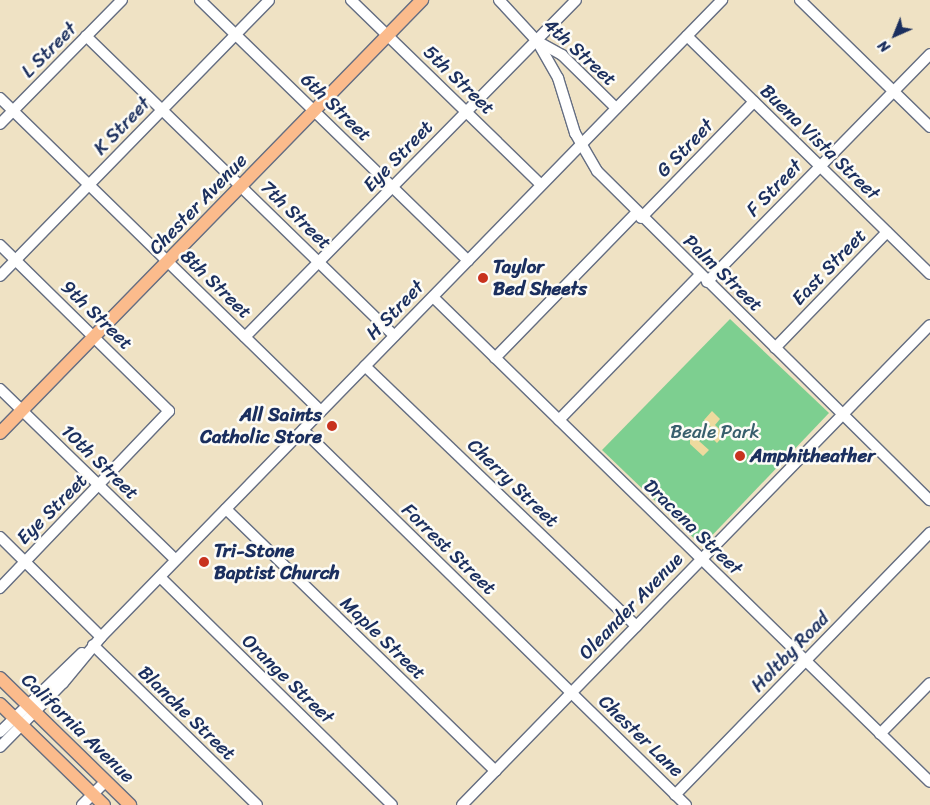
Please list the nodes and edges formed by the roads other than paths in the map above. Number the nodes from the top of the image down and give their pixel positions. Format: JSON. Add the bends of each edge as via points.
{"nodes":[{"id":1,"x":122,"y":0,"type":"edge"},
{"id":2,"x":200,"y":0,"type":"edge"},
{"id":3,"x":269,"y":0,"type":"edge"},
{"id":4,"x":352,"y":0,"type":"edge"},
{"id":5,"x":422,"y":0,"type":"edge"},
{"id":6,"x":499,"y":0,"type":"edge"},
{"id":7,"x":576,"y":0,"type":"edge"},
{"id":8,"x":722,"y":0,"type":"edge"},
{"id":9,"x":800,"y":0,"type":"edge"},
{"id":10,"x":236,"y":34,"type":"junction"},
{"id":11,"x":388,"y":35,"type":"junction"},
{"id":12,"x":86,"y":36,"type":"junction"},
{"id":13,"x":686,"y":36,"type":"junction"},
{"id":14,"x":537,"y":41,"type":"junction"},
{"id":15,"x":930,"y":54,"type":"edge"},
{"id":16,"x":894,"y":92,"type":"junction"},
{"id":17,"x":0,"y":98,"type":"edge"},
{"id":18,"x":754,"y":102,"type":"junction"},
{"id":19,"x":616,"y":108,"type":"junction"},
{"id":20,"x":162,"y":110,"type":"junction"},
{"id":21,"x":13,"y":111,"type":"junction"},
{"id":22,"x":314,"y":111,"type":"junction"},
{"id":23,"x":466,"y":111,"type":"junction"},
{"id":24,"x":0,"y":124,"type":"edge"},
{"id":25,"x":930,"y":127,"type":"edge"},
{"id":26,"x":581,"y":144,"type":"junction"},
{"id":27,"x":820,"y":166,"type":"junction"},
{"id":28,"x":89,"y":185,"type":"junction"},
{"id":29,"x":542,"y":185,"type":"junction"},
{"id":30,"x":241,"y":186,"type":"junction"},
{"id":31,"x":393,"y":188,"type":"junction"},
{"id":32,"x":638,"y":215,"type":"junction"},
{"id":33,"x":887,"y":232,"type":"junction"},
{"id":34,"x":0,"y":245,"type":"edge"},
{"id":35,"x":15,"y":260,"type":"junction"},
{"id":36,"x":468,"y":261,"type":"junction"},
{"id":37,"x":168,"y":262,"type":"junction"},
{"id":38,"x":319,"y":263,"type":"junction"},
{"id":39,"x":930,"y":274,"type":"edge"},
{"id":40,"x":0,"y":276,"type":"edge"},
{"id":41,"x":704,"y":279,"type":"junction"},
{"id":42,"x":432,"y":297,"type":"junction"},
{"id":43,"x":930,"y":325,"type":"edge"},
{"id":44,"x":394,"y":336,"type":"junction"},
{"id":45,"x":94,"y":337,"type":"junction"},
{"id":46,"x":245,"y":338,"type":"junction"},
{"id":47,"x":775,"y":348,"type":"junction"},
{"id":48,"x":495,"y":358,"type":"junction"},
{"id":49,"x":366,"y":366,"type":"junction"},
{"id":50,"x":0,"y":389,"type":"edge"},
{"id":51,"x":22,"y":411,"type":"junction"},
{"id":52,"x":169,"y":411,"type":"joint"},
{"id":53,"x":321,"y":411,"type":"junction"},
{"id":54,"x":842,"y":414,"type":"junction"},
{"id":55,"x":559,"y":420,"type":"junction"},
{"id":56,"x":303,"y":430,"type":"junction"},
{"id":57,"x":0,"y":433,"type":"edge"},
{"id":58,"x":99,"y":486,"type":"junction"},
{"id":59,"x":930,"y":500,"type":"edge"},
{"id":60,"x":226,"y":509,"type":"junction"},
{"id":61,"x":930,"y":533,"type":"edge"},
{"id":62,"x":0,"y":537,"type":"edge"},
{"id":63,"x":701,"y":559,"type":"junction"},
{"id":64,"x":176,"y":560,"type":"junction"},
{"id":65,"x":25,"y":562,"type":"junction"},
{"id":66,"x":160,"y":577,"type":"junction"},
{"id":67,"x":0,"y":588,"type":"edge"},
{"id":68,"x":636,"y":626,"type":"junction"},
{"id":69,"x":101,"y":637,"type":"junction"},
{"id":70,"x":93,"y":645,"type":"junction"},
{"id":71,"x":806,"y":661,"type":"junction"},
{"id":72,"x":0,"y":678,"type":"edge"},
{"id":73,"x":930,"y":683,"type":"edge"},
{"id":74,"x":571,"y":693,"type":"junction"},
{"id":75,"x":0,"y":704,"type":"edge"},
{"id":76,"x":31,"y":708,"type":"junction"},
{"id":77,"x":18,"y":722,"type":"junction"},
{"id":78,"x":0,"y":732,"type":"edge"},
{"id":79,"x":880,"y":734,"type":"junction"},
{"id":80,"x":0,"y":747,"type":"edge"},
{"id":81,"x":495,"y":771,"type":"junction"},
{"id":82,"x":106,"y":781,"type":"junction"},
{"id":83,"x":930,"y":782,"type":"edge"},
{"id":84,"x":93,"y":794,"type":"junction"},
{"id":85,"x":675,"y":795,"type":"junction"},
{"id":86,"x":82,"y":805,"type":"edge"},
{"id":87,"x":104,"y":805,"type":"edge"},
{"id":88,"x":130,"y":805,"type":"edge"},
{"id":89,"x":257,"y":805,"type":"edge"},
{"id":90,"x":392,"y":805,"type":"edge"},
{"id":91,"x":462,"y":805,"type":"edge"},
{"id":92,"x":686,"y":805,"type":"edge"}],
"edges":[{"from":1,"to":12,"type":"street","name":"L Street"},
{"from":2,"to":10,"type":"street","name":"6th Street"},
{"from":3,"to":10,"type":"street","name":"K Street"},
{"from":4,"to":11,"type":"street","name":"5th Street"},
{"from":5,"to":11,"type":"main road","name":"Chester Avenue"},
{"from":6,"to":14,"type":"street","name":"4th Street"},
{"from":7,"to":14,"type":"street","name":"Eye Street"},
{"from":8,"to":13,"type":"street","name":"H Street"},
{"from":9,"to":16,"type":"street"},
{"from":10,"to":20,"type":"street","name":"K Street"},
{"from":10,"to":22,"type":"street","name":"6th Street"},
{"from":11,"to":22,"type":"main road","name":"Chester Avenue"},
{"from":11,"to":23,"type":"street","name":"5th Street"},
{"from":12,"to":20,"type":"street","name":"7th Street"},
{"from":12,"to":21,"type":"street","name":"L Street"},
{"from":13,"to":18,"type":"street","name":"Buena Vista Street"},
{"from":13,"to":19,"type":"street","name":"H Street"},
{"from":14,"to":19,"type":"street","name":"4th Street","via":[[562,55]]},
{"from":14,"to":23,"type":"street","name":"Eye Street"},
{"from":14,"to":26,"type":"street","name":"Palm Street","via":[[555,71],[570,121]]},
{"from":15,"to":16,"type":"street","name":"F Street"},
{"from":16,"to":25,"type":"street"},
{"from":16,"to":27,"type":"street","name":"F Street"},
{"from":17,"to":21,"type":"street","name":"8th Street"},
{"from":18,"to":27,"type":"street","name":"Buena Vista Street"},
{"from":18,"to":32,"type":"street","name":"G Street"},
{"from":19,"to":26,"type":"street","name":"H Street"},
{"from":20,"to":28,"type":"street","name":"K Street"},
{"from":20,"to":30,"type":"street","name":"7th Street"},
{"from":21,"to":24,"type":"street","name":"L Street"},
{"from":21,"to":28,"type":"street","name":"8th Street"},
{"from":22,"to":30,"type":"main road","name":"Chester Avenue"},
{"from":22,"to":31,"type":"street","name":"6th Street"},
{"from":23,"to":29,"type":"street","name":"5th Street"},
{"from":23,"to":31,"type":"street","name":"Eye Street"},
{"from":26,"to":29,"type":"street","name":"H Street"},
{"from":26,"to":32,"type":"street","name":"Palm Street","via":[[597,171]]},
{"from":27,"to":33,"type":"street","name":"Buena Vista Street"},
{"from":27,"to":41,"type":"street","name":"F Street"},
{"from":28,"to":35,"type":"street","name":"K Street"},
{"from":28,"to":37,"type":"street","name":"8th Street"},
{"from":29,"to":36,"type":"street","name":"H Street"},
{"from":30,"to":37,"type":"main road","name":"Chester Avenue"},
{"from":30,"to":38,"type":"street","name":"7th Street"},
{"from":31,"to":36,"type":"street","name":"6th Street"},
{"from":31,"to":38,"type":"street","name":"Eye Street"},
{"from":32,"to":41,"type":"street","name":"Palm Street"},
{"from":32,"to":48,"type":"street","name":"G Street"},
{"from":33,"to":39,"type":"street","name":"Buena Vista Street"},
{"from":33,"to":47,"type":"street","name":"East Street"},
{"from":34,"to":35,"type":"street","name":"9th Street"},
{"from":35,"to":40,"type":"street","name":"K Street"},
{"from":35,"to":45,"type":"street","name":"9th Street"},
{"from":36,"to":42,"type":"street","name":"H Street"},
{"from":37,"to":45,"type":"main road","name":"Chester Avenue"},
{"from":37,"to":46,"type":"street","name":"8th Street"},
{"from":38,"to":44,"type":"street","name":"7th Street"},
{"from":38,"to":46,"type":"street","name":"Eye Street"},
{"from":41,"to":47,"type":"street","name":"Palm Street"},
{"from":41,"to":55,"type":"street","name":"F Street"},
{"from":42,"to":44,"type":"street","name":"H Street"},
{"from":42,"to":48,"type":"street","name":"Dracena Street"},
{"from":43,"to":54,"type":"street","name":"Oleander Avenue"},
{"from":44,"to":49,"type":"street","name":"H Street"},
{"from":45,"to":51,"type":"main road","name":"Chester Avenue"},
{"from":45,"to":52,"type":"street","name":"9th Street"},
{"from":46,"to":53,"type":"street","name":"8th Street"},
{"from":47,"to":54,"type":"street","name":"Palm Street"},
{"from":48,"to":55,"type":"street","name":"Dracena Street"},
{"from":49,"to":53,"type":"street","name":"H Street"},
{"from":49,"to":68,"type":"street","name":"Cherry Street"},
{"from":50,"to":51,"type":"street","name":"10th Street"},
{"from":51,"to":57,"type":"main road","name":"Chester Avenue"},
{"from":51,"to":58,"type":"street","name":"10th Street"},
{"from":52,"to":58,"type":"street","name":"Eye Street"},
{"from":53,"to":56,"type":"street","name":"H Street"},
{"from":54,"to":59,"type":"street","name":"Palm Street"},
{"from":54,"to":63,"type":"street","name":"Oleander Avenue"},
{"from":55,"to":63,"type":"street","name":"Dracena Street"},
{"from":56,"to":60,"type":"street","name":"H Street"},
{"from":56,"to":74,"type":"street","name":"Forrest Street"},
{"from":58,"to":64,"type":"street","name":"10th Street"},
{"from":58,"to":65,"type":"street","name":"Eye Street"},
{"from":60,"to":64,"type":"street","name":"H Street"},
{"from":60,"to":81,"type":"street","name":"Maple Street"},
{"from":61,"to":71,"type":"street","name":"Holtby Road"},
{"from":62,"to":65,"type":"street"},
{"from":63,"to":68,"type":"street","name":"Oleander Avenue"},
{"from":63,"to":71,"type":"street","name":"Dracena Street"},
{"from":64,"to":66,"type":"street","name":"H Street"},
{"from":65,"to":67,"type":"street","name":"Eye Street"},
{"from":65,"to":69,"type":"street"},
{"from":66,"to":69,"type":"street","name":"H Street"},
{"from":66,"to":90,"type":"street","name":"Orange Street"},
{"from":68,"to":74,"type":"street","name":"Oleander Avenue"},
{"from":69,"to":70,"type":"street","name":"H Street"},
{"from":70,"to":76,"type":"street","name":"H Street"},
{"from":70,"to":89,"type":"street","name":"Blanche Street"},
{"from":71,"to":79,"type":"street","name":"Dracena Street"},
{"from":71,"to":85,"type":"street","name":"Holtby Road"},
{"from":72,"to":76,"type":"main road","name":"California Avenue"},
{"from":73,"to":79,"type":"street"},
{"from":74,"to":81,"type":"street","name":"Oleander Avenue"},
{"from":74,"to":85,"type":"street","name":"Chester Lane"},
{"from":75,"to":77,"type":"main road","name":"California Avenue"},
{"from":76,"to":77,"type":"street","name":"H Street"},
{"from":76,"to":82,"type":"main road","name":"California Avenue"},
{"from":77,"to":78,"type":"street","name":"H Street"},
{"from":77,"to":80,"type":"street","name":"H Street"},
{"from":77,"to":84,"type":"main road","name":"California Avenue"},
{"from":79,"to":83,"type":"street","name":"Dracena Street"},
{"from":81,"to":91,"type":"street","name":"Oleander Avenue"},
{"from":82,"to":84,"type":"street"},
{"from":82,"to":88,"type":"main road","name":"California Avenue"},
{"from":84,"to":86,"type":"street"},
{"from":84,"to":87,"type":"main road","name":"California Avenue"},
{"from":85,"to":92,"type":"street","name":"Chester Lane"}]}
